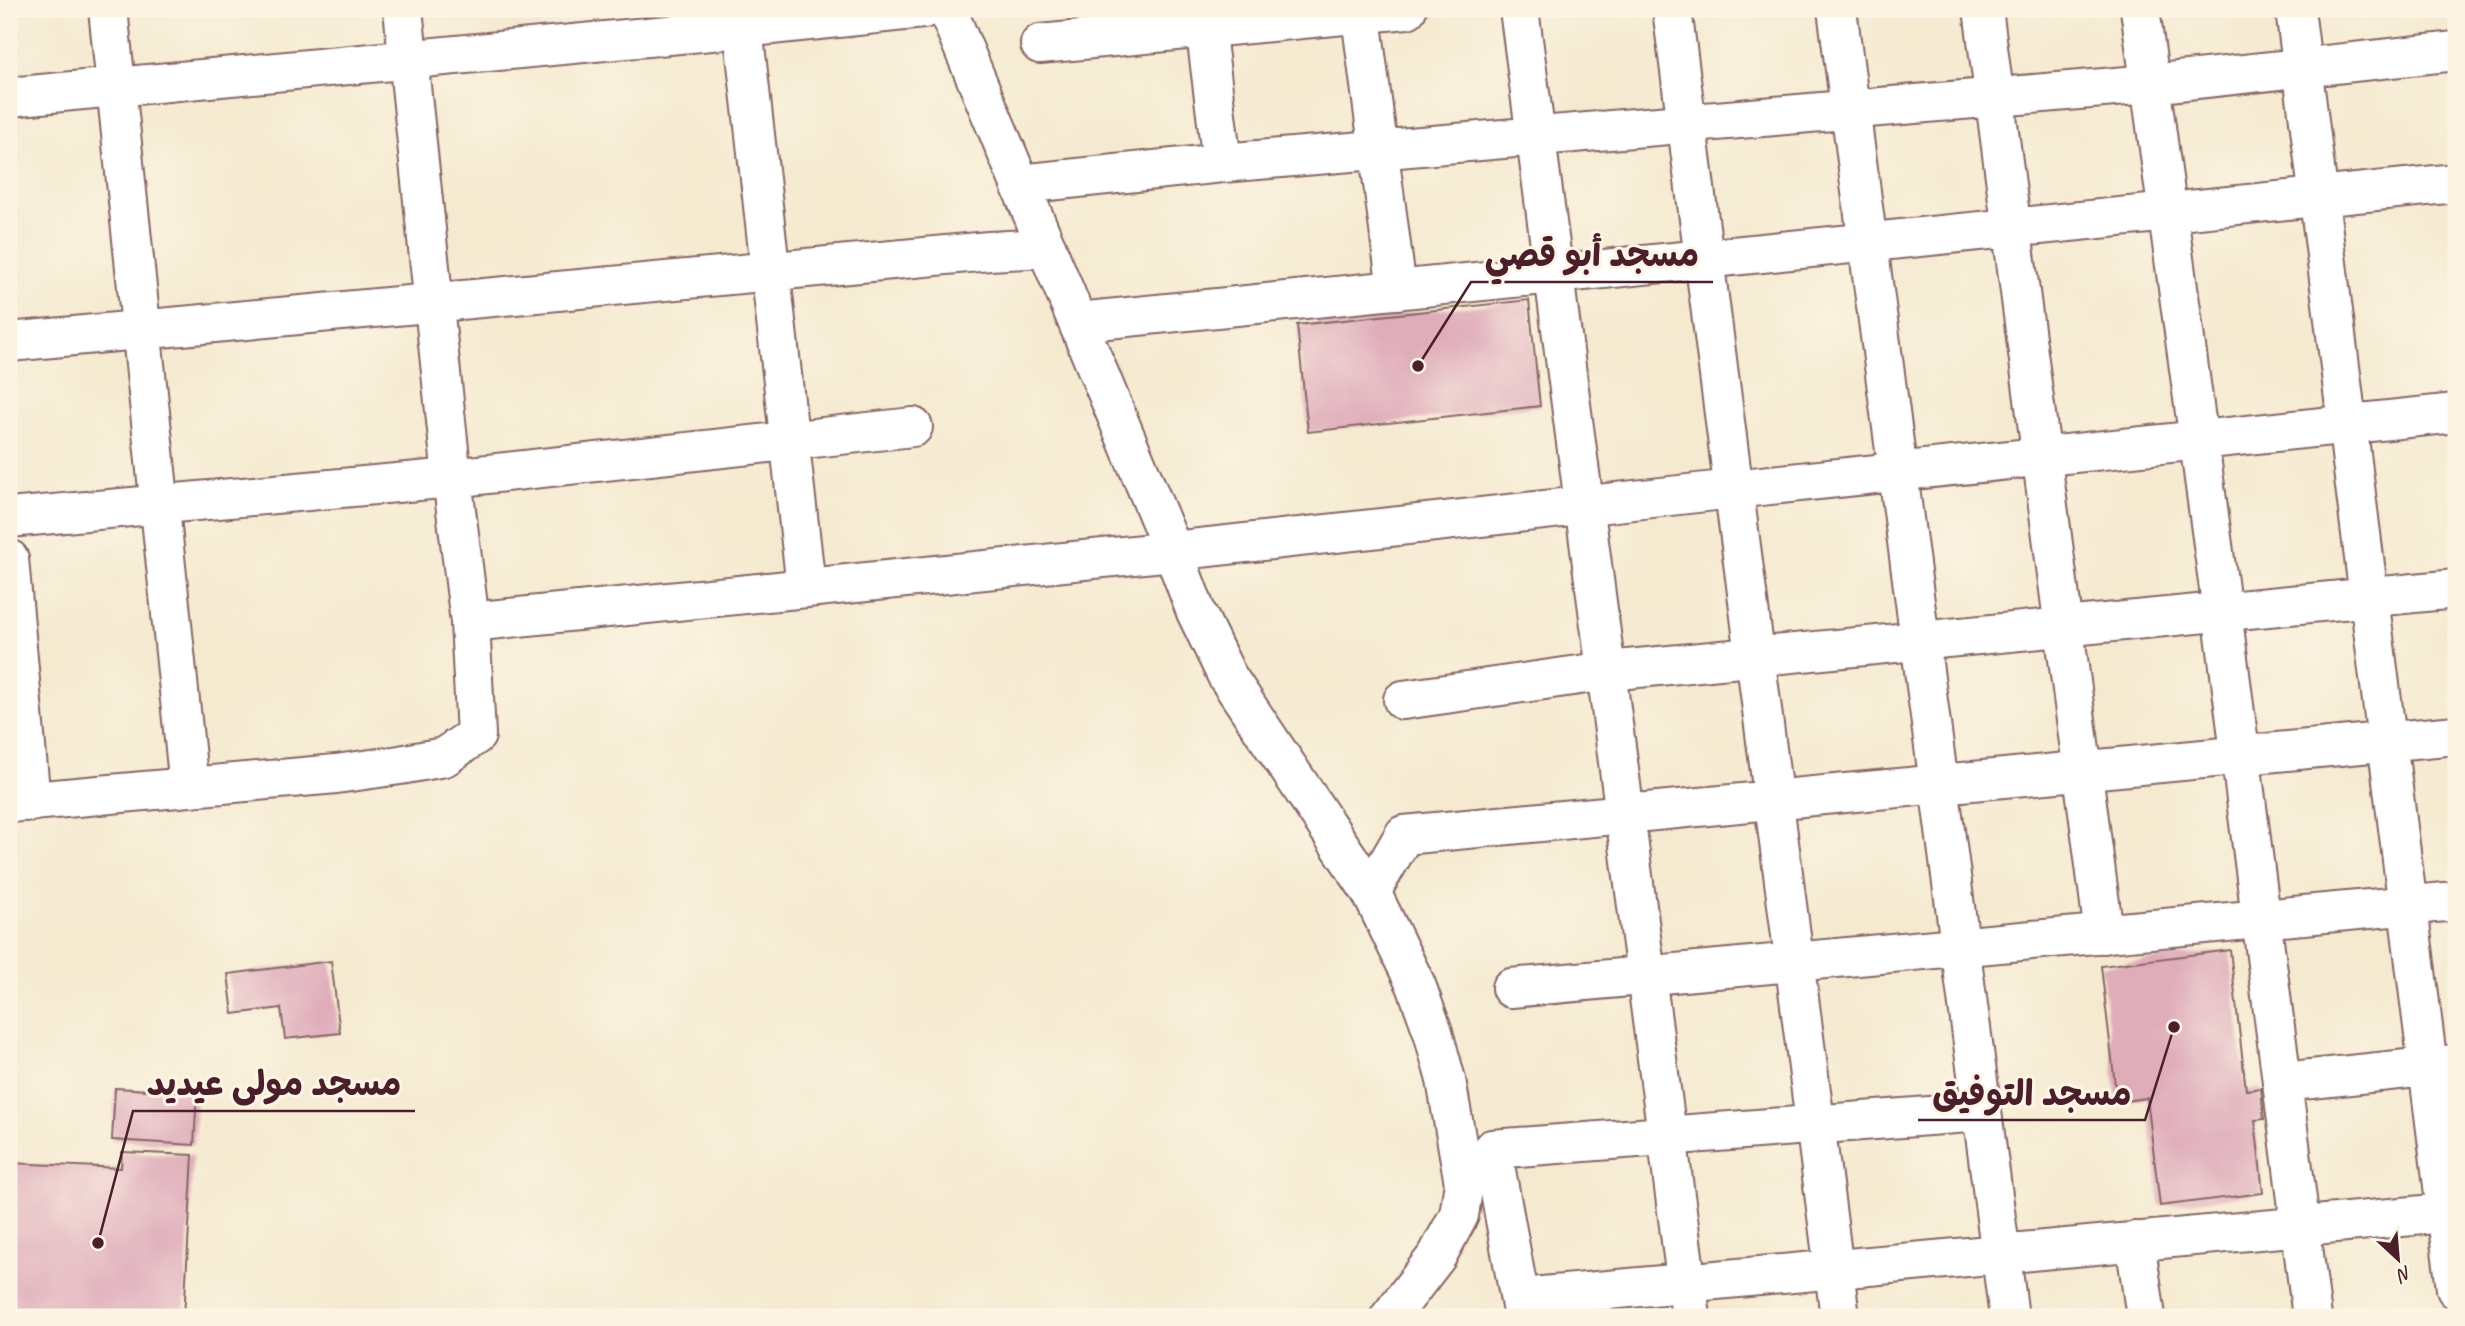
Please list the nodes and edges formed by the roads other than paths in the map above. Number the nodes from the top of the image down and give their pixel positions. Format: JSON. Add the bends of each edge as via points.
{"nodes":[{"id":1,"x":108,"y":9,"type":"edge"},
{"id":2,"x":403,"y":9,"type":"edge"},
{"id":3,"x":923,"y":9,"type":"edge"},
{"id":4,"x":947,"y":9,"type":"edge"},
{"id":5,"x":1407,"y":9,"type":"edge"},
{"id":6,"x":1519,"y":9,"type":"edge"},
{"id":7,"x":1672,"y":9,"type":"edge"},
{"id":8,"x":1837,"y":9,"type":"edge"},
{"id":9,"x":1983,"y":9,"type":"edge"},
{"id":10,"x":2140,"y":9,"type":"edge"},
{"id":11,"x":2295,"y":9,"type":"edge"},
{"id":12,"x":1360,"y":11,"type":"edge"},
{"id":13,"x":1204,"y":19,"type":"edge"},
{"id":14,"x":743,"y":28,"type":"junction"},
{"id":15,"x":1040,"y":44,"type":"dead end"},
{"id":16,"x":2456,"y":51,"type":"edge"},
{"id":17,"x":408,"y":60,"type":"junction"},
{"id":18,"x":2302,"y":68,"type":"junction"},
{"id":19,"x":2150,"y":84,"type":"junction"},
{"id":20,"x":116,"y":87,"type":"junction"},
{"id":21,"x":9,"y":97,"type":"edge"},
{"id":22,"x":1994,"y":98,"type":"junction"},
{"id":23,"x":1850,"y":110,"type":"junction"},
{"id":24,"x":1686,"y":124,"type":"junction"},
{"id":25,"x":1536,"y":137,"type":"junction"},
{"id":26,"x":1378,"y":150,"type":"junction"},
{"id":27,"x":1222,"y":163,"type":"junction"},
{"id":28,"x":2456,"y":183,"type":"edge"},
{"id":29,"x":1020,"y":184,"type":"junction"},
{"id":30,"x":2318,"y":197,"type":"junction"},
{"id":31,"x":2168,"y":213,"type":"junction"},
{"id":32,"x":2011,"y":228,"type":"junction"},
{"id":33,"x":1868,"y":243,"type":"junction"},
{"id":34,"x":1047,"y":248,"type":"junction"},
{"id":35,"x":1704,"y":260,"type":"junction"},
{"id":36,"x":770,"y":271,"type":"junction"},
{"id":37,"x":1554,"y":274,"type":"junction"},
{"id":38,"x":1397,"y":290,"type":"junction"},
{"id":39,"x":433,"y":302,"type":"junction"},
{"id":40,"x":1078,"y":322,"type":"junction"},
{"id":41,"x":142,"y":330,"type":"junction"},
{"id":42,"x":9,"y":342,"type":"edge"},
{"id":43,"x":2456,"y":413,"type":"edge"},
{"id":44,"x":2347,"y":424,"type":"junction"},
{"id":45,"x":913,"y":427,"type":"dead end"},
{"id":46,"x":789,"y":440,"type":"junction"},
{"id":47,"x":2199,"y":440,"type":"junction"},
{"id":48,"x":2041,"y":457,"type":"junction"},
{"id":49,"x":1898,"y":471,"type":"junction"},
{"id":50,"x":452,"y":478,"type":"junction"},
{"id":51,"x":1733,"y":489,"type":"junction"},
{"id":52,"x":160,"y":505,"type":"junction"},
{"id":53,"x":1584,"y":505,"type":"junction"},
{"id":54,"x":9,"y":519,"type":"edge"},
{"id":55,"x":1173,"y":551,"type":"junction"},
{"id":56,"x":9,"y":559,"type":"edge"},
{"id":57,"x":806,"y":587,"type":"junction"},
{"id":58,"x":2456,"y":589,"type":"edge"},
{"id":59,"x":2368,"y":597,"type":"junction"},
{"id":60,"x":2222,"y":611,"type":"junction"},
{"id":61,"x":470,"y":622,"type":"junction"},
{"id":62,"x":2064,"y":627,"type":"junction"},
{"id":63,"x":1920,"y":640,"type":"junction"},
{"id":64,"x":1755,"y":657,"type":"junction"},
{"id":65,"x":1607,"y":671,"type":"junction"},
{"id":66,"x":1403,"y":699,"type":"dead end"},
{"id":67,"x":2456,"y":735,"type":"edge"},
{"id":68,"x":2387,"y":742,"type":"junction"},
{"id":69,"x":2240,"y":756,"type":"junction"},
{"id":70,"x":2083,"y":771,"type":"junction"},
{"id":71,"x":1939,"y":784,"type":"junction"},
{"id":72,"x":189,"y":787,"type":"junction"},
{"id":73,"x":1774,"y":800,"type":"junction"},
{"id":74,"x":20,"y":802,"type":"edge"},
{"id":75,"x":1625,"y":814,"type":"junction"},
{"id":76,"x":1371,"y":891,"type":"junction"},
{"id":77,"x":2456,"y":901,"type":"edge"},
{"id":78,"x":2408,"y":905,"type":"junction"},
{"id":79,"x":2261,"y":919,"type":"junction"},
{"id":80,"x":2104,"y":934,"type":"junction"},
{"id":81,"x":1960,"y":946,"type":"junction"},
{"id":82,"x":1794,"y":962,"type":"junction"},
{"id":83,"x":1647,"y":976,"type":"junction"},
{"id":84,"x":1511,"y":988,"type":"dead end"},
{"id":85,"x":2442,"y":1065,"type":"edge"},
{"id":86,"x":2282,"y":1083,"type":"junction"},
{"id":87,"x":1982,"y":1112,"type":"junction"},
{"id":88,"x":1815,"y":1125,"type":"junction"},
{"id":89,"x":1667,"y":1136,"type":"junction"},
{"id":90,"x":2451,"y":1212,"type":"edge"},
{"id":91,"x":2300,"y":1226,"type":"junction"},
{"id":92,"x":2135,"y":1241,"type":"junction"},
{"id":93,"x":2000,"y":1253,"type":"junction"},
{"id":94,"x":1833,"y":1269,"type":"junction"},
{"id":95,"x":2456,"y":1289,"type":"edge"},
{"id":96,"x":1689,"y":1300,"type":"edge"},
{"id":97,"x":1522,"y":1308,"type":"edge"},
{"id":98,"x":1390,"y":1317,"type":"edge"},
{"id":99,"x":1840,"y":1317,"type":"edge"},
{"id":100,"x":2009,"y":1317,"type":"edge"},
{"id":101,"x":2146,"y":1317,"type":"edge"},
{"id":102,"x":2312,"y":1317,"type":"edge"}],
"edges":[{"from":1,"to":20,"type":"street"},
{"from":2,"to":17,"type":"street"},
{"from":3,"to":14,"type":"street"},
{"from":4,"to":29,"type":"street"},
{"from":5,"to":12,"type":"street"},
{"from":6,"to":25,"type":"street"},
{"from":7,"to":24,"type":"street"},
{"from":8,"to":23,"type":"street"},
{"from":9,"to":22,"type":"street"},
{"from":10,"to":19,"type":"street"},
{"from":11,"to":18,"type":"street"},
{"from":12,"to":13,"type":"street"},
{"from":12,"to":26,"type":"street"},
{"from":13,"to":15,"type":"street"},
{"from":13,"to":27,"type":"street"},
{"from":14,"to":17,"type":"street"},
{"from":14,"to":36,"type":"street"},
{"from":16,"to":18,"type":"street"},
{"from":17,"to":20,"type":"street"},
{"from":17,"to":39,"type":"street"},
{"from":18,"to":19,"type":"street"},
{"from":18,"to":30,"type":"street"},
{"from":19,"to":22,"type":"street"},
{"from":19,"to":31,"type":"street"},
{"from":20,"to":21,"type":"street"},
{"from":20,"to":41,"type":"street"},
{"from":22,"to":23,"type":"street"},
{"from":22,"to":32,"type":"street"},
{"from":23,"to":24,"type":"street"},
{"from":23,"to":33,"type":"street"},
{"from":24,"to":25,"type":"street"},
{"from":24,"to":35,"type":"street"},
{"from":25,"to":26,"type":"street"},
{"from":25,"to":37,"type":"street"},
{"from":26,"to":27,"type":"street"},
{"from":26,"to":38,"type":"street"},
{"from":27,"to":29,"type":"street"},
{"from":28,"to":30,"type":"street"},
{"from":29,"to":34,"type":"street"},
{"from":30,"to":31,"type":"street"},
{"from":30,"to":44,"type":"street"},
{"from":31,"to":32,"type":"street"},
{"from":31,"to":47,"type":"street"},
{"from":32,"to":33,"type":"street"},
{"from":32,"to":48,"type":"street"},
{"from":33,"to":35,"type":"street"},
{"from":33,"to":49,"type":"street"},
{"from":34,"to":36,"type":"street"},
{"from":34,"to":40,"type":"street"},
{"from":35,"to":37,"type":"street"},
{"from":35,"to":51,"type":"street"},
{"from":36,"to":39,"type":"street"},
{"from":36,"to":46,"type":"street"},
{"from":37,"to":38,"type":"street"},
{"from":37,"to":53,"type":"street"},
{"from":38,"to":40,"type":"street"},
{"from":39,"to":41,"type":"street"},
{"from":39,"to":50,"type":"street"},
{"from":40,"to":55,"type":"street"},
{"from":41,"to":42,"type":"street"},
{"from":41,"to":52,"type":"street"},
{"from":43,"to":44,"type":"street"},
{"from":44,"to":47,"type":"street"},
{"from":44,"to":59,"type":"street"},
{"from":45,"to":46,"type":"street"},
{"from":46,"to":50,"type":"street"},
{"from":46,"to":57,"type":"street"},
{"from":47,"to":48,"type":"street"},
{"from":47,"to":60,"type":"street"},
{"from":48,"to":49,"type":"street"},
{"from":48,"to":62,"type":"street"},
{"from":49,"to":51,"type":"street"},
{"from":49,"to":63,"type":"street"},
{"from":50,"to":52,"type":"street"},
{"from":50,"to":61,"type":"street"},
{"from":51,"to":53,"type":"street"},
{"from":51,"to":64,"type":"street"},
{"from":52,"to":54,"type":"street"},
{"from":52,"to":72,"type":"street"},
{"from":53,"to":55,"type":"street"},
{"from":53,"to":65,"type":"street"},
{"from":55,"to":57,"type":"street"},
{"from":55,"to":76,"type":"street","via":[[1195,612],[1227,676]]},
{"from":56,"to":74,"type":"street"},
{"from":57,"to":61,"type":"street"},
{"from":58,"to":59,"type":"street"},
{"from":59,"to":60,"type":"street"},
{"from":59,"to":68,"type":"street"},
{"from":60,"to":62,"type":"street"},
{"from":60,"to":69,"type":"street"},
{"from":61,"to":72,"type":"street","via":[[476,735],[444,757],[337,774]]},
{"from":62,"to":63,"type":"street"},
{"from":62,"to":70,"type":"street"},
{"from":63,"to":64,"type":"street"},
{"from":63,"to":71,"type":"street"},
{"from":64,"to":65,"type":"street"},
{"from":64,"to":73,"type":"street"},
{"from":65,"to":66,"type":"street"},
{"from":65,"to":75,"type":"street"},
{"from":67,"to":68,"type":"street"},
{"from":68,"to":69,"type":"street"},
{"from":68,"to":78,"type":"street"},
{"from":69,"to":70,"type":"street"},
{"from":69,"to":79,"type":"street"},
{"from":70,"to":71,"type":"street"},
{"from":70,"to":80,"type":"street"},
{"from":71,"to":73,"type":"street"},
{"from":71,"to":81,"type":"street"},
{"from":72,"to":74,"type":"street"},
{"from":73,"to":75,"type":"street"},
{"from":73,"to":82,"type":"street"},
{"from":75,"to":76,"type":"street","via":[[1404,835]]},
{"from":75,"to":83,"type":"street"},
{"from":76,"to":98,"type":"street","via":[[1433,1031],[1464,1183],[1459,1215],[1437,1256]]},
{"from":77,"to":78,"type":"street"},
{"from":78,"to":79,"type":"street"},
{"from":78,"to":85,"type":"street"},
{"from":79,"to":80,"type":"street"},
{"from":79,"to":86,"type":"street"},
{"from":80,"to":81,"type":"street"},
{"from":81,"to":82,"type":"street"},
{"from":81,"to":87,"type":"street"},
{"from":82,"to":83,"type":"street"},
{"from":82,"to":88,"type":"street"},
{"from":83,"to":84,"type":"street"},
{"from":83,"to":89,"type":"street"},
{"from":85,"to":86,"type":"street"},
{"from":85,"to":90,"type":"street"},
{"from":86,"to":91,"type":"street"},
{"from":87,"to":88,"type":"street"},
{"from":87,"to":93,"type":"street"},
{"from":88,"to":89,"type":"street"},
{"from":88,"to":94,"type":"street"},
{"from":89,"to":96,"type":"street"},
{"from":89,"to":97,"type":"street","via":[[1492,1149]]},
{"from":90,"to":91,"type":"street"},
{"from":90,"to":95,"type":"street"},
{"from":91,"to":92,"type":"street"},
{"from":91,"to":102,"type":"street"},
{"from":92,"to":93,"type":"street"},
{"from":92,"to":101,"type":"street"},
{"from":93,"to":94,"type":"street"},
{"from":93,"to":100,"type":"street"},
{"from":94,"to":96,"type":"street"},
{"from":94,"to":99,"type":"street"},
{"from":96,"to":97,"type":"street"}]}
